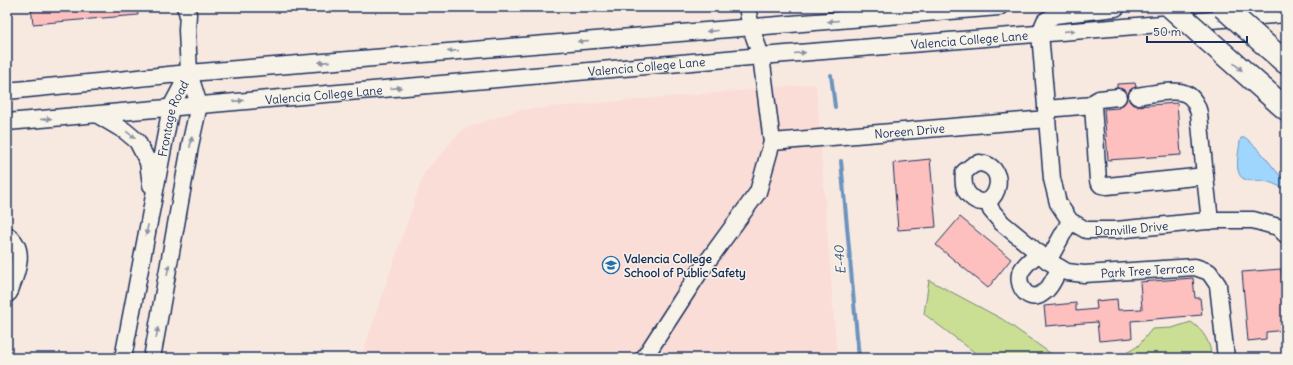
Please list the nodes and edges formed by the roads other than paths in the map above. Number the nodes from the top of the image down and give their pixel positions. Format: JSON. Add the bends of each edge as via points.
{"nodes":[{"id":1,"x":747,"y":7,"type":"edge"},
{"id":2,"x":999,"y":7,"type":"edge"},
{"id":3,"x":1117,"y":7,"type":"edge"},
{"id":4,"x":1171,"y":7,"type":"edge"},
{"id":5,"x":1223,"y":7,"type":"edge"},
{"id":6,"x":189,"y":9,"type":"edge"},
{"id":7,"x":1286,"y":14,"type":"edge"},
{"id":8,"x":751,"y":28,"type":"junction"},
{"id":9,"x":1040,"y":34,"type":"junction"},
{"id":10,"x":761,"y":56,"type":"junction"},
{"id":11,"x":1286,"y":63,"type":"edge"},
{"id":12,"x":190,"y":72,"type":"junction"},
{"id":13,"x":7,"y":91,"type":"edge"},
{"id":14,"x":1137,"y":96,"type":"dead end"},
{"id":15,"x":1118,"y":97,"type":"dead end"},
{"id":16,"x":199,"y":104,"type":"junction"},
{"id":17,"x":1093,"y":106,"type":"junction"},
{"id":18,"x":171,"y":107,"type":"junction"},
{"id":19,"x":1286,"y":109,"type":"edge"},
{"id":20,"x":1046,"y":114,"type":"junction"},
{"id":21,"x":98,"y":115,"type":"junction"},
{"id":22,"x":7,"y":122,"type":"edge"},
{"id":23,"x":772,"y":142,"type":"junction"},
{"id":24,"x":1205,"y":176,"type":"junction"},
{"id":25,"x":153,"y":201,"type":"junction"},
{"id":26,"x":988,"y":201,"type":"dead end"},
{"id":27,"x":1210,"y":221,"type":"junction"},
{"id":28,"x":1070,"y":222,"type":"junction"},
{"id":29,"x":7,"y":234,"type":"edge"},
{"id":30,"x":1286,"y":235,"type":"edge"},
{"id":31,"x":1049,"y":261,"type":"junction"},
{"id":32,"x":9,"y":293,"type":"dead end"},
{"id":33,"x":123,"y":358,"type":"edge"},
{"id":34,"x":152,"y":358,"type":"edge"},
{"id":35,"x":644,"y":358,"type":"edge"},
{"id":36,"x":1226,"y":358,"type":"edge"}],
"edges":[{"from":1,"to":8,"type":"street"},
{"from":2,"to":8,"type":"street","one_way":true},
{"from":3,"to":9,"type":"street","via":[[1054,15],[1045,21]]},
{"from":4,"to":19,"type":"highway","one_way":true,"bridge":true},
{"from":5,"to":11,"type":"highway","bridge":true},
{"from":6,"to":12,"type":"street","via":[[187,30]]},
{"from":9,"to":7,"type":"street","name":"Valencia College Lane","one_way":true},
{"from":8,"to":10,"type":"street"},
{"from":8,"to":12,"type":"street","one_way":true},
{"from":10,"to":9,"type":"street","name":"Valencia College Lane","one_way":true},
{"from":9,"to":20,"type":"street"},
{"from":16,"to":10,"type":"street","name":"Valencia College Lane","one_way":true},
{"from":10,"to":23,"type":"street"},
{"from":12,"to":13,"type":"street"},
{"from":12,"to":16,"type":"street","name":"Frontage Road"},
{"from":12,"to":18,"type":"street","name":"Frontage Road"},
{"from":14,"to":24,"type":"street","via":[[1171,92],[1184,93],[1193,99],[1199,113]]},
{"from":15,"to":17,"type":"street","via":[[1099,99]]},
{"from":16,"to":18,"type":"street","name":"Valencia College Lane"},
{"from":34,"to":16,"type":"street","name":"Frontage Road","one_way":true},
{"from":17,"to":20,"type":"street","name":"Noreen Drive"},
{"from":17,"to":24,"type":"street","via":[[1098,181],[1101,185]]},
{"from":18,"to":21,"type":"street","name":"Valencia College Lane"},
{"from":18,"to":25,"type":"street","name":"Frontage Road"},
{"from":20,"to":23,"type":"street","name":"Noreen Drive"},
{"from":20,"to":28,"type":"street","via":[[1052,179],[1058,203]]},
{"from":22,"to":21,"type":"street","name":"Valencia College Lane","one_way":true},
{"from":21,"to":25,"type":"street","one_way":true,"via":[[137,141],[148,162]]},
{"from":23,"to":35,"type":"street","via":[[758,192],[699,273]]},
{"from":24,"to":27,"type":"street"},
{"from":25,"to":33,"type":"street","name":"Frontage Road","one_way":true},
{"from":26,"to":31,"type":"street","name":"Park Tree Terrace","via":[[1002,223]]},
{"from":27,"to":28,"type":"street","name":"Danville Drive","via":[[1116,230],[1086,230]]},
{"from":27,"to":30,"type":"street","name":"Danville Drive","via":[[1253,220],[1278,227]]},
{"from":28,"to":31,"type":"street"},
{"from":29,"to":32,"type":"street","via":[[17,247],[20,258]]},
{"from":31,"to":36,"type":"street","name":"Park Tree Terrace","via":[[1067,272],[1084,274],[1195,267],[1209,272],[1218,284]]}]}
